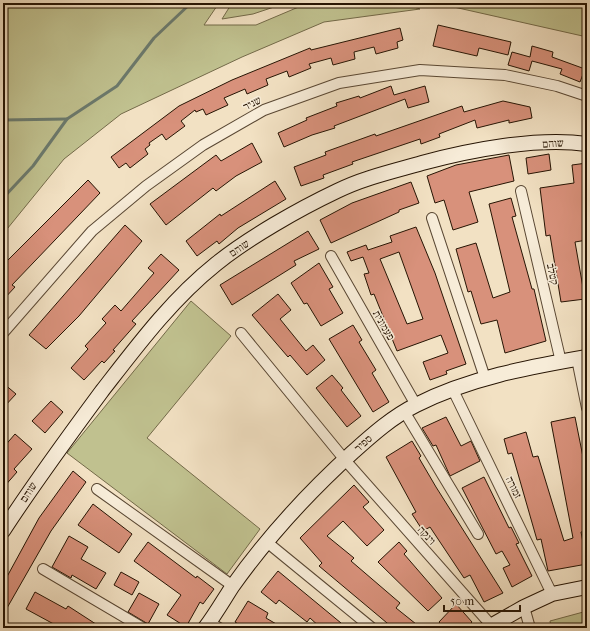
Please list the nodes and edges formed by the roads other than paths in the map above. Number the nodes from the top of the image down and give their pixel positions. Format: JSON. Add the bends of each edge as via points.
{"nodes":[{"id":1,"x":587,"y":96,"type":"edge"},
{"id":2,"x":587,"y":144,"type":"edge"},
{"id":3,"x":521,"y":191,"type":"dead end"},
{"id":4,"x":432,"y":218,"type":"dead end"},
{"id":5,"x":331,"y":256,"type":"dead end"},
{"id":6,"x":3,"y":333,"type":"edge"},
{"id":7,"x":240,"y":333,"type":"dead end"},
{"id":8,"x":582,"y":358,"type":"edge"},
{"id":9,"x":561,"y":362,"type":"junction"},
{"id":10,"x":485,"y":378,"type":"junction"},
{"id":11,"x":453,"y":390,"type":"junction"},
{"id":12,"x":410,"y":408,"type":"junction"},
{"id":13,"x":587,"y":408,"type":"edge"},
{"id":14,"x":344,"y":460,"type":"junction"},
{"id":15,"x":97,"y":489,"type":"dead end"},
{"id":16,"x":3,"y":531,"type":"edge"},
{"id":17,"x":478,"y":534,"type":"dead end"},
{"id":18,"x":268,"y":543,"type":"junction"},
{"id":19,"x":43,"y":569,"type":"dead end"},
{"id":20,"x":233,"y":586,"type":"junction"},
{"id":21,"x":587,"y":587,"type":"edge"},
{"id":22,"x":552,"y":594,"type":"junction"},
{"id":23,"x":524,"y":607,"type":"junction"},
{"id":24,"x":211,"y":626,"type":"edge"},
{"id":25,"x":489,"y":626,"type":"edge"},
{"id":26,"x":143,"y":628,"type":"edge"},
{"id":27,"x":372,"y":628,"type":"edge"},
{"id":28,"x":530,"y":628,"type":"edge"}],
"edges":[{"from":1,"to":6,"type":"street","name":"שניר","via":[[557,86],[505,75],[420,70],[339,84],[264,110],[203,145],[146,186],[92,231]]},
{"from":2,"to":16,"type":"street","name":"שוהם","via":[[571,142],[520,145],[453,154],[389,172],[338,190],[269,228],[216,263],[173,303],[138,344],[37,479]]},
{"from":3,"to":9,"type":"street","name":"קטלב"},
{"from":4,"to":10,"type":"street"},
{"from":5,"to":12,"type":"street","name":"פעמונית"},
{"from":7,"to":14,"type":"street","name":"וינקה"},
{"from":8,"to":9,"type":"street","name":"ספיר"},
{"from":8,"to":13,"type":"street"},
{"from":9,"to":10,"type":"street","name":"ספיר"},
{"from":10,"to":11,"type":"street","name":"ספיר"},
{"from":11,"to":12,"type":"street","name":"ספיר"},
{"from":11,"to":22,"type":"street","name":"זמורה"},
{"from":12,"to":14,"type":"street","name":"ספיר"},
{"from":12,"to":17,"type":"street","name":"פעמונית"},
{"from":14,"to":18,"type":"street","name":"ספיר","via":[[319,484]]},
{"from":14,"to":25,"type":"street","name":"וינקה"},
{"from":15,"to":20,"type":"street"},
{"from":18,"to":20,"type":"street","name":"ספיר"},
{"from":18,"to":27,"type":"street"},
{"from":19,"to":26,"type":"street"},
{"from":20,"to":24,"type":"street","name":"ספיר"},
{"from":21,"to":22,"type":"street"},
{"from":22,"to":23,"type":"street"},
{"from":23,"to":25,"type":"street"},
{"from":23,"to":28,"type":"street"}]}
